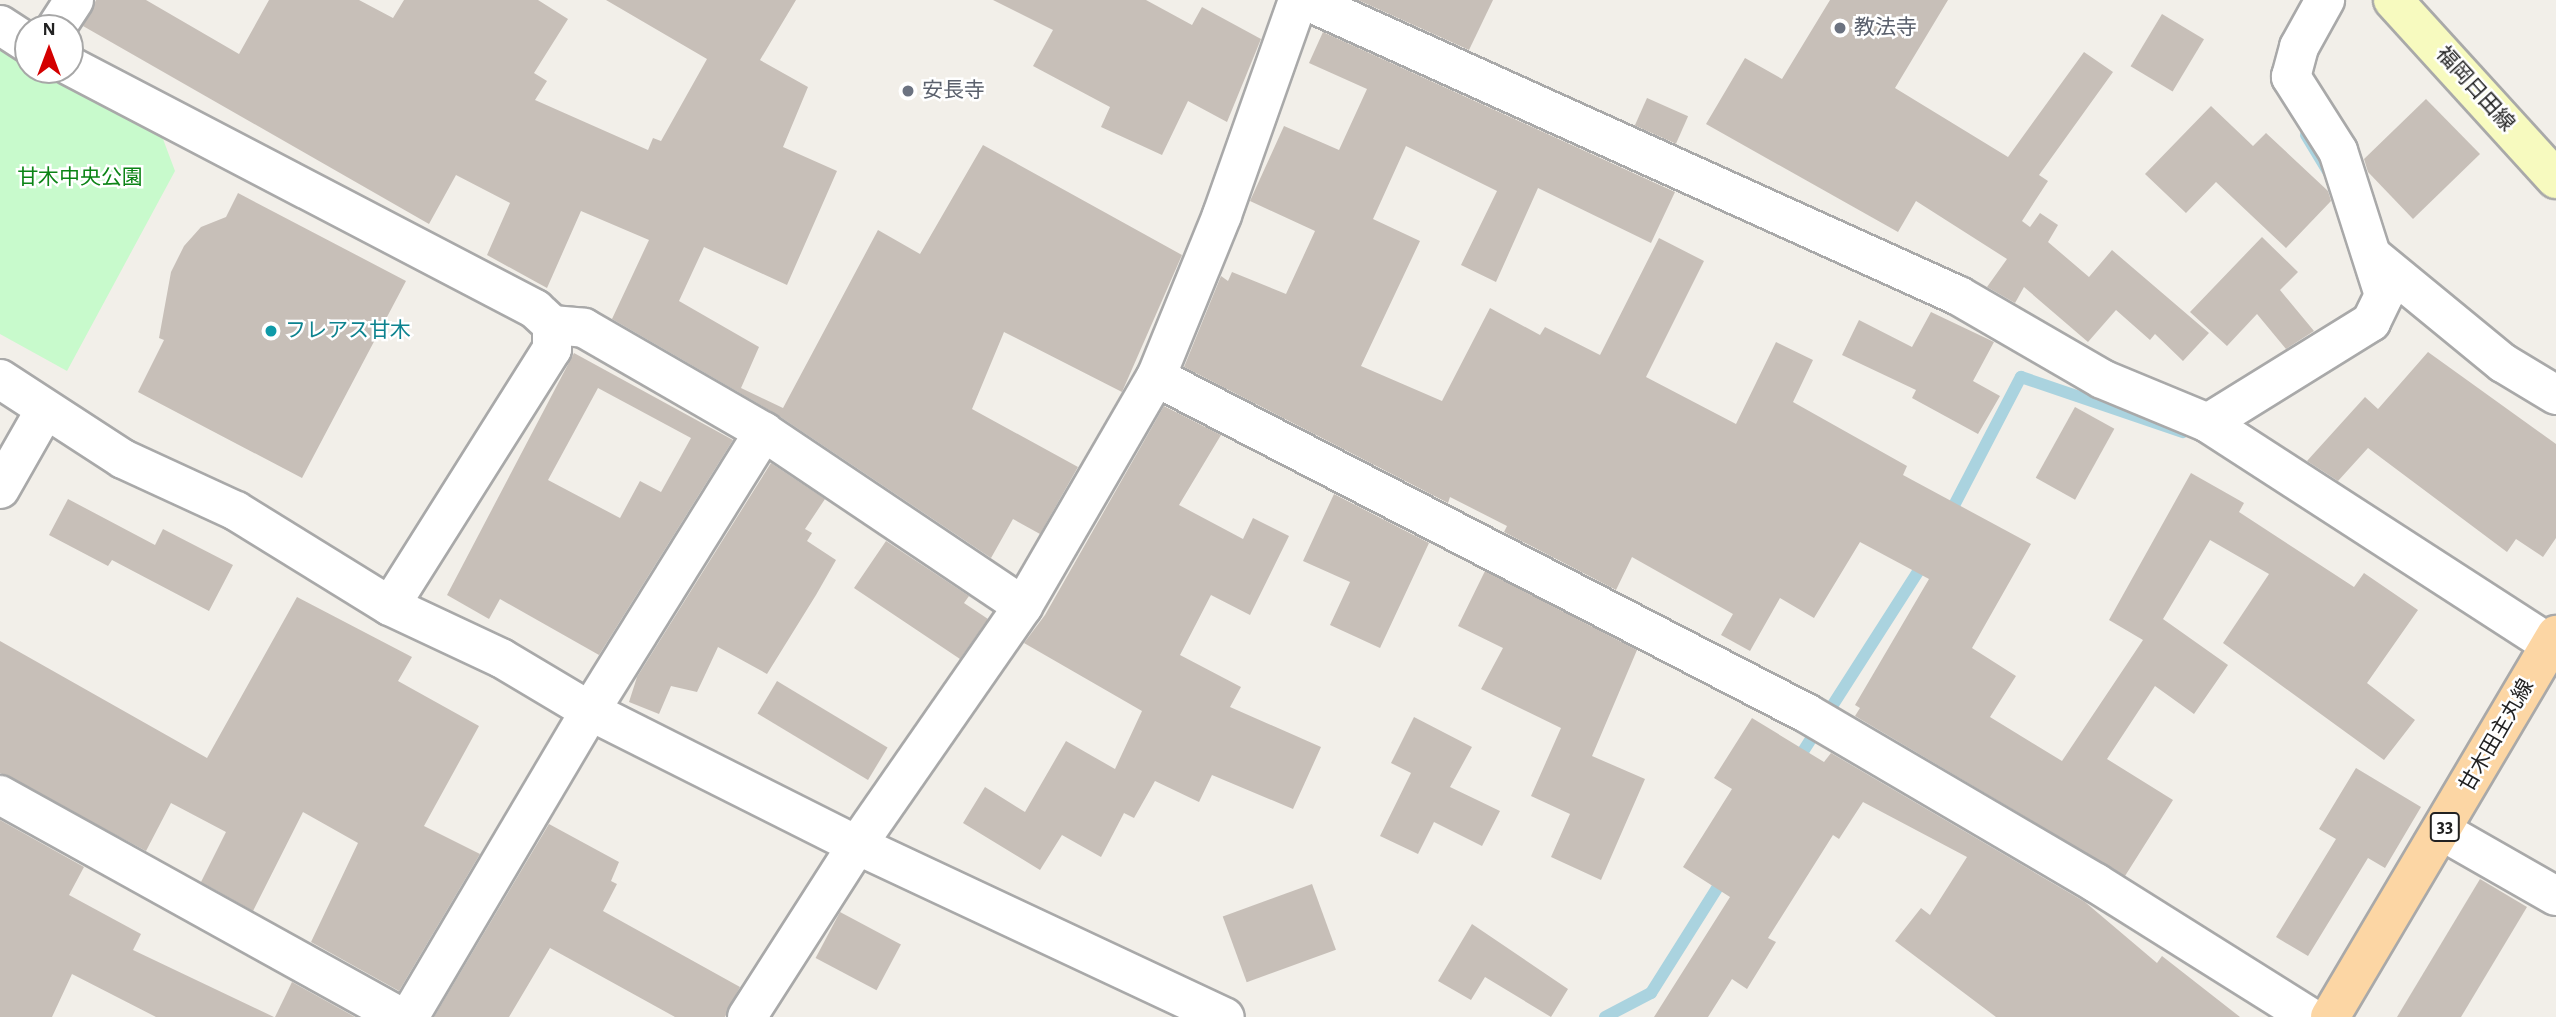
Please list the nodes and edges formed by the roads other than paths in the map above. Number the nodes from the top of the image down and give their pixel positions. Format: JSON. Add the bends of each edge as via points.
{"nodes":[{"id":1,"x":1298,"y":0,"type":"edge"},
{"id":2,"x":1305,"y":0,"type":"edge"},
{"id":3,"x":2325,"y":0,"type":"edge"},
{"id":4,"x":2393,"y":0,"type":"edge"},
{"id":5,"x":84,"y":73,"type":"edge"},
{"id":6,"x":2556,"y":178,"type":"edge"},
{"id":7,"x":2375,"y":258,"type":"junction"},
{"id":8,"x":552,"y":324,"type":"junction"},
{"id":9,"x":1156,"y":377,"type":"junction"},
{"id":10,"x":0,"y":379,"type":"edge"},
{"id":11,"x":2556,"y":395,"type":"edge"},
{"id":12,"x":46,"y":410,"type":"junction"},
{"id":13,"x":2208,"y":423,"type":"junction"},
{"id":14,"x":764,"y":432,"type":"junction"},
{"id":15,"x":0,"y":489,"type":"edge"},
{"id":16,"x":390,"y":606,"type":"junction"},
{"id":17,"x":1023,"y":606,"type":"junction"},
{"id":18,"x":2553,"y":640,"type":"edge"},
{"id":19,"x":590,"y":711,"type":"junction"},
{"id":20,"x":0,"y":795,"type":"edge"},
{"id":21,"x":2442,"y":831,"type":"junction"},
{"id":22,"x":856,"y":845,"type":"junction"},
{"id":23,"x":2556,"y":896,"type":"edge"},
{"id":24,"x":400,"y":1017,"type":"edge"},
{"id":25,"x":409,"y":1017,"type":"edge"},
{"id":26,"x":747,"y":1017,"type":"edge"},
{"id":27,"x":1225,"y":1017,"type":"edge"},
{"id":28,"x":2311,"y":1017,"type":"edge"},
{"id":29,"x":2330,"y":1017,"type":"edge"}],
"edges":[{"from":1,"to":9,"type":"street","via":[[1222,215]]},
{"from":2,"to":13,"type":"street","via":[[1959,296],[2102,380]]},
{"from":3,"to":7,"type":"street","via":[[2299,47],[2291,77],[2338,151]]},
{"from":4,"to":6,"type":"main road","name":"福岡日田線"},
{"from":5,"to":8,"type":"street","via":[[535,309]]},
{"from":7,"to":11,"type":"street","via":[[2503,363]]},
{"from":7,"to":13,"type":"street","via":[[2384,295],[2371,323]]},
{"from":8,"to":14,"type":"street","via":[[584,328]]},
{"from":8,"to":16,"type":"street","via":[[552,349]]},
{"from":9,"to":17,"type":"street"},
{"from":9,"to":28,"type":"street","via":[[1820,721],[2096,883]]},
{"from":10,"to":12,"type":"street"},
{"from":12,"to":15,"type":"street"},
{"from":12,"to":16,"type":"street","via":[[123,459],[236,512]]},
{"from":13,"to":18,"type":"street"},
{"from":14,"to":17,"type":"street"},
{"from":14,"to":19,"type":"street"},
{"from":16,"to":19,"type":"street","via":[[501,658]]},
{"from":17,"to":22,"type":"street"},
{"from":18,"to":21,"type":"main road","name":"甘木田主丸線","number":"33"},
{"from":19,"to":22,"type":"street"},
{"from":19,"to":25,"type":"street"},
{"from":20,"to":24,"type":"street"},
{"from":21,"to":23,"type":"street"},
{"from":21,"to":29,"type":"main road","name":"甘木田主丸線","number":"33"},
{"from":22,"to":26,"type":"street"},
{"from":22,"to":27,"type":"street"}]}
